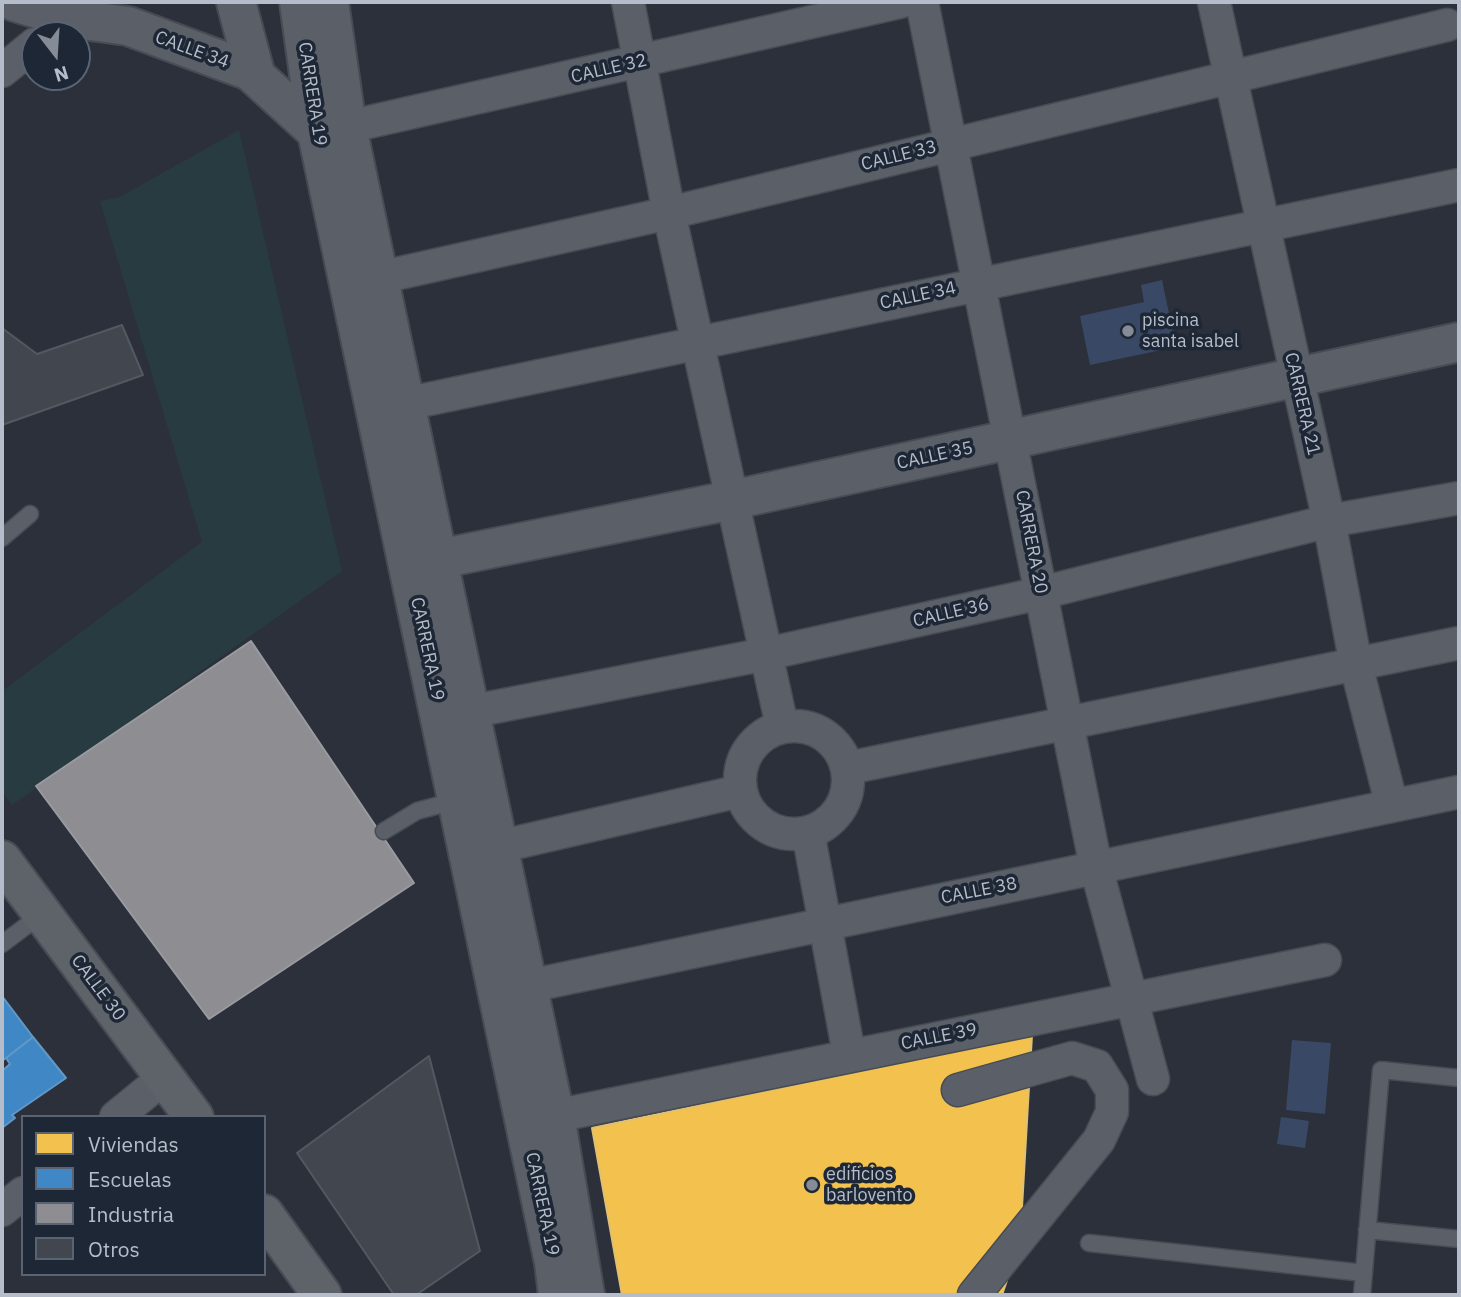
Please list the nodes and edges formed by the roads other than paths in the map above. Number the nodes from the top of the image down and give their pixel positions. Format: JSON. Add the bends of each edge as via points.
{"nodes":[{"id":1,"x":15,"y":2,"type":"edge"},
{"id":2,"x":236,"y":2,"type":"edge"},
{"id":3,"x":299,"y":2,"type":"edge"},
{"id":4,"x":628,"y":2,"type":"edge"},
{"id":5,"x":900,"y":2,"type":"edge"},
{"id":6,"x":922,"y":2,"type":"edge"},
{"id":7,"x":1214,"y":2,"type":"edge"},
{"id":8,"x":330,"y":11,"type":"edge"},
{"id":9,"x":69,"y":18,"type":"edge"},
{"id":10,"x":1447,"y":25,"type":"dead end"},
{"id":11,"x":304,"y":47,"type":"junction"},
{"id":12,"x":21,"y":55,"type":"edge"},
{"id":13,"x":640,"y":62,"type":"junction"},
{"id":14,"x":2,"y":71,"type":"edge"},
{"id":15,"x":255,"y":73,"type":"junction"},
{"id":16,"x":1230,"y":76,"type":"junction"},
{"id":17,"x":332,"y":130,"type":"junction"},
{"id":18,"x":950,"y":143,"type":"junction"},
{"id":19,"x":1459,"y":185,"type":"edge"},
{"id":20,"x":669,"y":213,"type":"junction"},
{"id":21,"x":1263,"y":225,"type":"junction"},
{"id":22,"x":365,"y":281,"type":"junction"},
{"id":23,"x":979,"y":284,"type":"junction"},
{"id":24,"x":698,"y":342,"type":"junction"},
{"id":25,"x":1459,"y":342,"type":"edge"},
{"id":26,"x":1296,"y":378,"type":"junction"},
{"id":27,"x":391,"y":407,"type":"junction"},
{"id":28,"x":1010,"y":440,"type":"junction"},
{"id":29,"x":1459,"y":498,"type":"edge"},
{"id":30,"x":732,"y":500,"type":"junction"},
{"id":31,"x":30,"y":514,"type":"dead end"},
{"id":32,"x":1329,"y":521,"type":"junction"},
{"id":33,"x":2,"y":538,"type":"edge"},
{"id":34,"x":424,"y":562,"type":"junction"},
{"id":35,"x":1041,"y":593,"type":"junction"},
{"id":36,"x":1459,"y":643,"type":"edge"},
{"id":37,"x":766,"y":654,"type":"junction"},
{"id":38,"x":1356,"y":665,"type":"junction"},
{"id":39,"x":456,"y":714,"type":"junction"},
{"id":40,"x":1068,"y":725,"type":"junction"},
{"id":41,"x":782,"y":726,"type":"junction"},
{"id":42,"x":848,"y":768,"type":"junction"},
{"id":43,"x":740,"y":791,"type":"junction"},
{"id":44,"x":1459,"y":792,"type":"edge"},
{"id":45,"x":458,"y":800,"type":"junction"},
{"id":46,"x":1392,"y":806,"type":"junction"},
{"id":47,"x":384,"y":831,"type":"dead end"},
{"id":48,"x":808,"y":832,"type":"junction"},
{"id":49,"x":483,"y":850,"type":"junction"},
{"id":50,"x":2,"y":860,"type":"edge"},
{"id":51,"x":1096,"y":867,"type":"junction"},
{"id":52,"x":43,"y":914,"type":"junction"},
{"id":53,"x":824,"y":922,"type":"junction"},
{"id":54,"x":2,"y":944,"type":"edge"},
{"id":55,"x":1325,"y":960,"type":"dead end"},
{"id":56,"x":513,"y":989,"type":"junction"},
{"id":57,"x":1130,"y":1000,"type":"junction"},
{"id":58,"x":849,"y":1054,"type":"junction"},
{"id":59,"x":165,"y":1077,"type":"junction"},
{"id":60,"x":1459,"y":1078,"type":"edge"},
{"id":61,"x":1153,"y":1079,"type":"dead end"},
{"id":62,"x":958,"y":1090,"type":"dead end"},
{"id":63,"x":118,"y":1115,"type":"edge"},
{"id":64,"x":193,"y":1115,"type":"edge"},
{"id":65,"x":555,"y":1116,"type":"junction"},
{"id":66,"x":21,"y":1195,"type":"edge"},
{"id":67,"x":2,"y":1210,"type":"edge"},
{"id":68,"x":266,"y":1217,"type":"edge"},
{"id":69,"x":1367,"y":1230,"type":"junction"},
{"id":70,"x":1459,"y":1239,"type":"edge"},
{"id":71,"x":1089,"y":1243,"type":"dead end"},
{"id":72,"x":1364,"y":1273,"type":"junction"},
{"id":73,"x":322,"y":1295,"type":"edge"},
{"id":74,"x":558,"y":1295,"type":"edge"},
{"id":75,"x":585,"y":1295,"type":"edge"},
{"id":76,"x":974,"y":1295,"type":"edge"},
{"id":77,"x":1362,"y":1295,"type":"edge"}],
"edges":[{"from":1,"to":9,"type":"street","name":"CALLE 34"},
{"from":2,"to":15,"type":"street"},
{"from":3,"to":11,"type":"street","name":"CARRERA 19"},
{"from":4,"to":13,"type":"street"},
{"from":5,"to":13,"type":"street","name":"CALLE 32"},
{"from":6,"to":18,"type":"street","name":"CARRERA 20"},
{"from":7,"to":16,"type":"street","name":"CARRERA 21"},
{"from":8,"to":11,"type":"street"},
{"from":8,"to":17,"type":"street","name":"CARRERA 19"},
{"from":9,"to":15,"type":"street","name":"CALLE 34","via":[[128,26]]},
{"from":10,"to":16,"type":"street","name":"CALLE 33"},
{"from":11,"to":15,"type":"street"},
{"from":11,"to":17,"type":"street","name":"CARRERA 19"},
{"from":12,"to":14,"type":"street"},
{"from":13,"to":17,"type":"street","name":"CALLE 32"},
{"from":13,"to":20,"type":"street"},
{"from":15,"to":17,"type":"street","name":"CALLE 34"},
{"from":16,"to":18,"type":"street","name":"CALLE 33"},
{"from":16,"to":21,"type":"street","name":"CARRERA 21"},
{"from":17,"to":22,"type":"street","name":"CARRERA 19"},
{"from":18,"to":20,"type":"street","name":"CALLE 33"},
{"from":18,"to":23,"type":"street","name":"CARRERA 20"},
{"from":19,"to":21,"type":"street","name":"CALLE 34"},
{"from":20,"to":22,"type":"street","name":"CALLE 33"},
{"from":20,"to":24,"type":"street"},
{"from":21,"to":23,"type":"street","name":"CALLE 34"},
{"from":21,"to":26,"type":"street","name":"CARRERA 21"},
{"from":22,"to":27,"type":"street","name":"CARRERA 19"},
{"from":23,"to":24,"type":"street","name":"CALLE 34"},
{"from":23,"to":28,"type":"street","name":"CARRERA 20"},
{"from":24,"to":27,"type":"street","name":"CALLE 34"},
{"from":24,"to":30,"type":"street"},
{"from":25,"to":26,"type":"street","name":"CALLE 35"},
{"from":26,"to":28,"type":"street","name":"CALLE 35"},
{"from":26,"to":32,"type":"street","name":"CARRERA 21"},
{"from":27,"to":34,"type":"street","name":"CARRERA 19"},
{"from":28,"to":30,"type":"street","name":"CALLE 35"},
{"from":28,"to":35,"type":"street","name":"CARRERA 20"},
{"from":29,"to":32,"type":"street","name":"CALLE 36"},
{"from":30,"to":34,"type":"street","name":"CALLE 35"},
{"from":30,"to":37,"type":"street"},
{"from":31,"to":33,"type":"lane"},
{"from":32,"to":35,"type":"street","name":"CALLE 36"},
{"from":32,"to":38,"type":"street","name":"CARRERA 21"},
{"from":34,"to":39,"type":"street","name":"CARRERA 19"},
{"from":35,"to":37,"type":"street","name":"CALLE 36"},
{"from":35,"to":40,"type":"street","name":"CARRERA 20"},
{"from":36,"to":38,"type":"street"},
{"from":37,"to":39,"type":"street","name":"CALLE 36"},
{"from":37,"to":41,"type":"street"},
{"from":38,"to":40,"type":"street"},
{"from":38,"to":46,"type":"street","name":"CARRERA 21"},
{"from":39,"to":45,"type":"street","name":"CARRERA 19"},
{"from":39,"to":49,"type":"street","name":"CARRERA 19"},
{"from":40,"to":42,"type":"street"},
{"from":40,"to":51,"type":"street","name":"CARRERA 20"},
{"from":41,"to":42,"type":"street","via":[[800,725],[831,739]]},
{"from":41,"to":43,"type":"street","via":[[753,743],[744,758]]},
{"from":42,"to":48,"type":"street","via":[[845,801],[823,826]]},
{"from":43,"to":48,"type":"street","via":[[758,821],[790,834]]},
{"from":43,"to":49,"type":"street"},
{"from":44,"to":46,"type":"street","name":"CALLE 38"},
{"from":45,"to":47,"type":"lane","via":[[417,811]]},
{"from":45,"to":49,"type":"street","name":"CARRERA 19"},
{"from":46,"to":51,"type":"street","name":"CALLE 38"},
{"from":48,"to":53,"type":"street"},
{"from":49,"to":56,"type":"street","name":"CARRERA 19"},
{"from":50,"to":52,"type":"main road","name":"CALLE 30"},
{"from":51,"to":53,"type":"street","name":"CALLE 38"},
{"from":51,"to":57,"type":"street","name":"CARRERA 20"},
{"from":52,"to":54,"type":"lane"},
{"from":52,"to":59,"type":"main road","name":"CALLE 30"},
{"from":53,"to":56,"type":"street","name":"CALLE 38"},
{"from":53,"to":58,"type":"street"},
{"from":55,"to":57,"type":"street","name":"CALLE 39"},
{"from":56,"to":65,"type":"street","name":"CARRERA 19"},
{"from":56,"to":74,"type":"street","name":"CARRERA 19"},
{"from":57,"to":58,"type":"street","name":"CALLE 39"},
{"from":57,"to":61,"type":"street","name":"CARRERA 20"},
{"from":58,"to":65,"type":"street","name":"CALLE 39"},
{"from":59,"to":63,"type":"street"},
{"from":59,"to":64,"type":"main road","name":"CALLE 30"},
{"from":60,"to":69,"type":"lane","via":[[1381,1070]]},
{"from":62,"to":76,"type":"street","via":[[1072,1058],[1097,1066],[1112,1090],[1112,1112],[1099,1140]]},
{"from":65,"to":75,"type":"street","name":"CARRERA 19"},
{"from":66,"to":67,"type":"street"},
{"from":68,"to":73,"type":"main road"},
{"from":69,"to":70,"type":"lane"},
{"from":69,"to":72,"type":"lane"},
{"from":71,"to":72,"type":"lane"},
{"from":72,"to":77,"type":"lane"}]}
